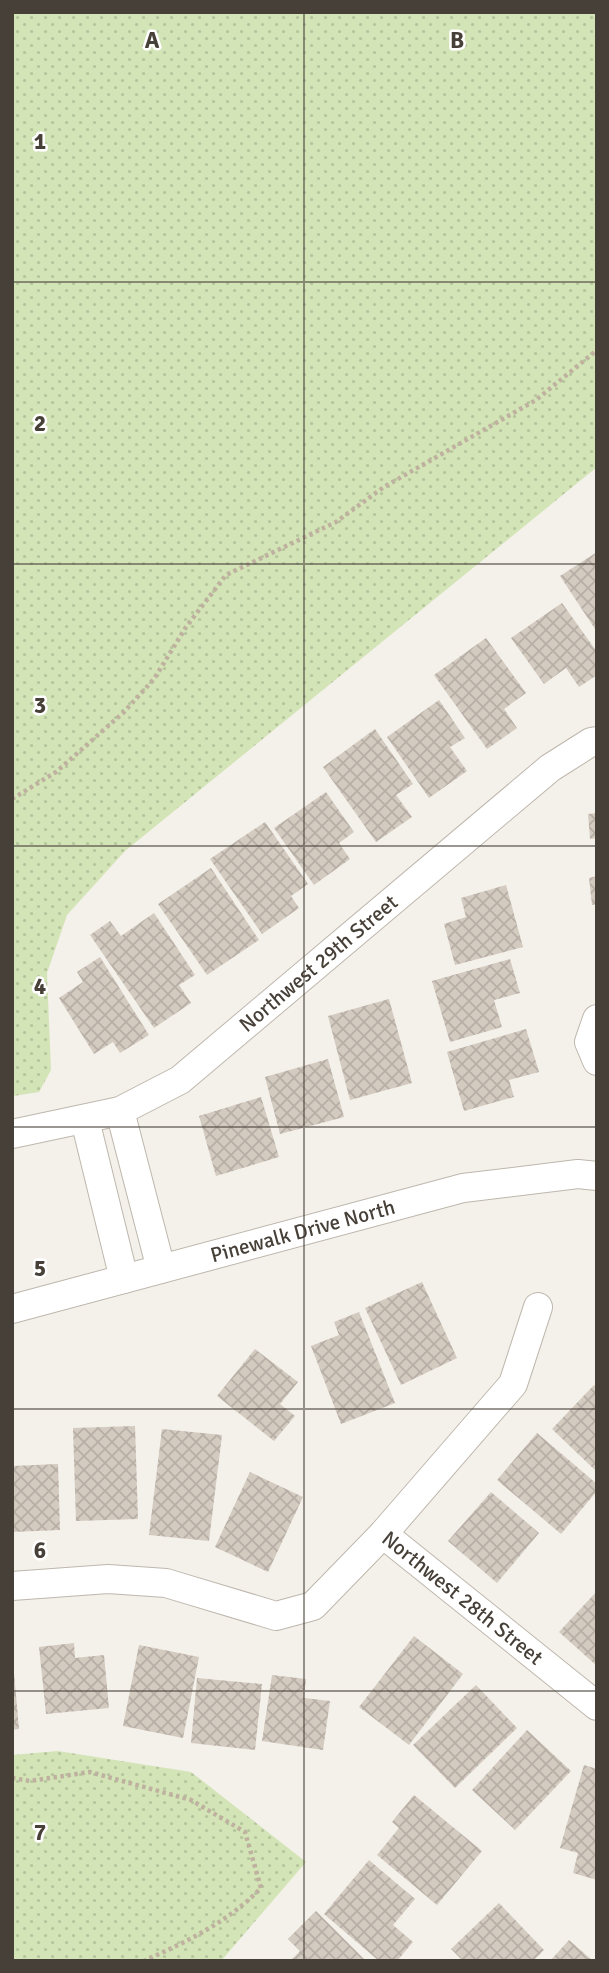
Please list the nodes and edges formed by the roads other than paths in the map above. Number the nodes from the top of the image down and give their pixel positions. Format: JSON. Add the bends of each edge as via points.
{"nodes":[{"id":1,"x":597,"y":741,"type":"edge"},
{"id":2,"x":597,"y":1019,"type":"edge"},
{"id":3,"x":597,"y":1061,"type":"edge"},
{"id":4,"x":120,"y":1111,"type":"junction"},
{"id":5,"x":85,"y":1120,"type":"junction"},
{"id":6,"x":12,"y":1134,"type":"edge"},
{"id":7,"x":597,"y":1176,"type":"edge"},
{"id":8,"x":161,"y":1269,"type":"junction"},
{"id":9,"x":124,"y":1279,"type":"junction"},
{"id":10,"x":538,"y":1307,"type":"dead end"},
{"id":11,"x":12,"y":1309,"type":"edge"},
{"id":12,"x":383,"y":1534,"type":"junction"},
{"id":13,"x":12,"y":1586,"type":"edge"},
{"id":14,"x":597,"y":1706,"type":"edge"}],
"edges":[{"from":1,"to":4,"type":"street","name":"Northwest 29th Street","via":[[551,768],[180,1080]]},
{"from":2,"to":3,"type":"street","via":[[589,1042]]},
{"from":4,"to":5,"type":"street","name":"Northwest 29th Street"},
{"from":4,"to":8,"type":"street"},
{"from":5,"to":6,"type":"street","name":"Northwest 29th Street"},
{"from":5,"to":9,"type":"street"},
{"from":7,"to":8,"type":"street","name":"Pinewalk Drive North","via":[[578,1174],[463,1188]]},
{"from":8,"to":9,"type":"street","name":"Pinewalk Drive North"},
{"from":9,"to":11,"type":"street","name":"Pinewalk Drive North"},
{"from":10,"to":12,"type":"street","via":[[513,1384]]},
{"from":12,"to":13,"type":"street","name":"Northwest 28th Street","via":[[313,1606],[276,1616],[166,1583],[108,1579]]},
{"from":12,"to":14,"type":"street","name":"Northwest 28th Street"}]}
